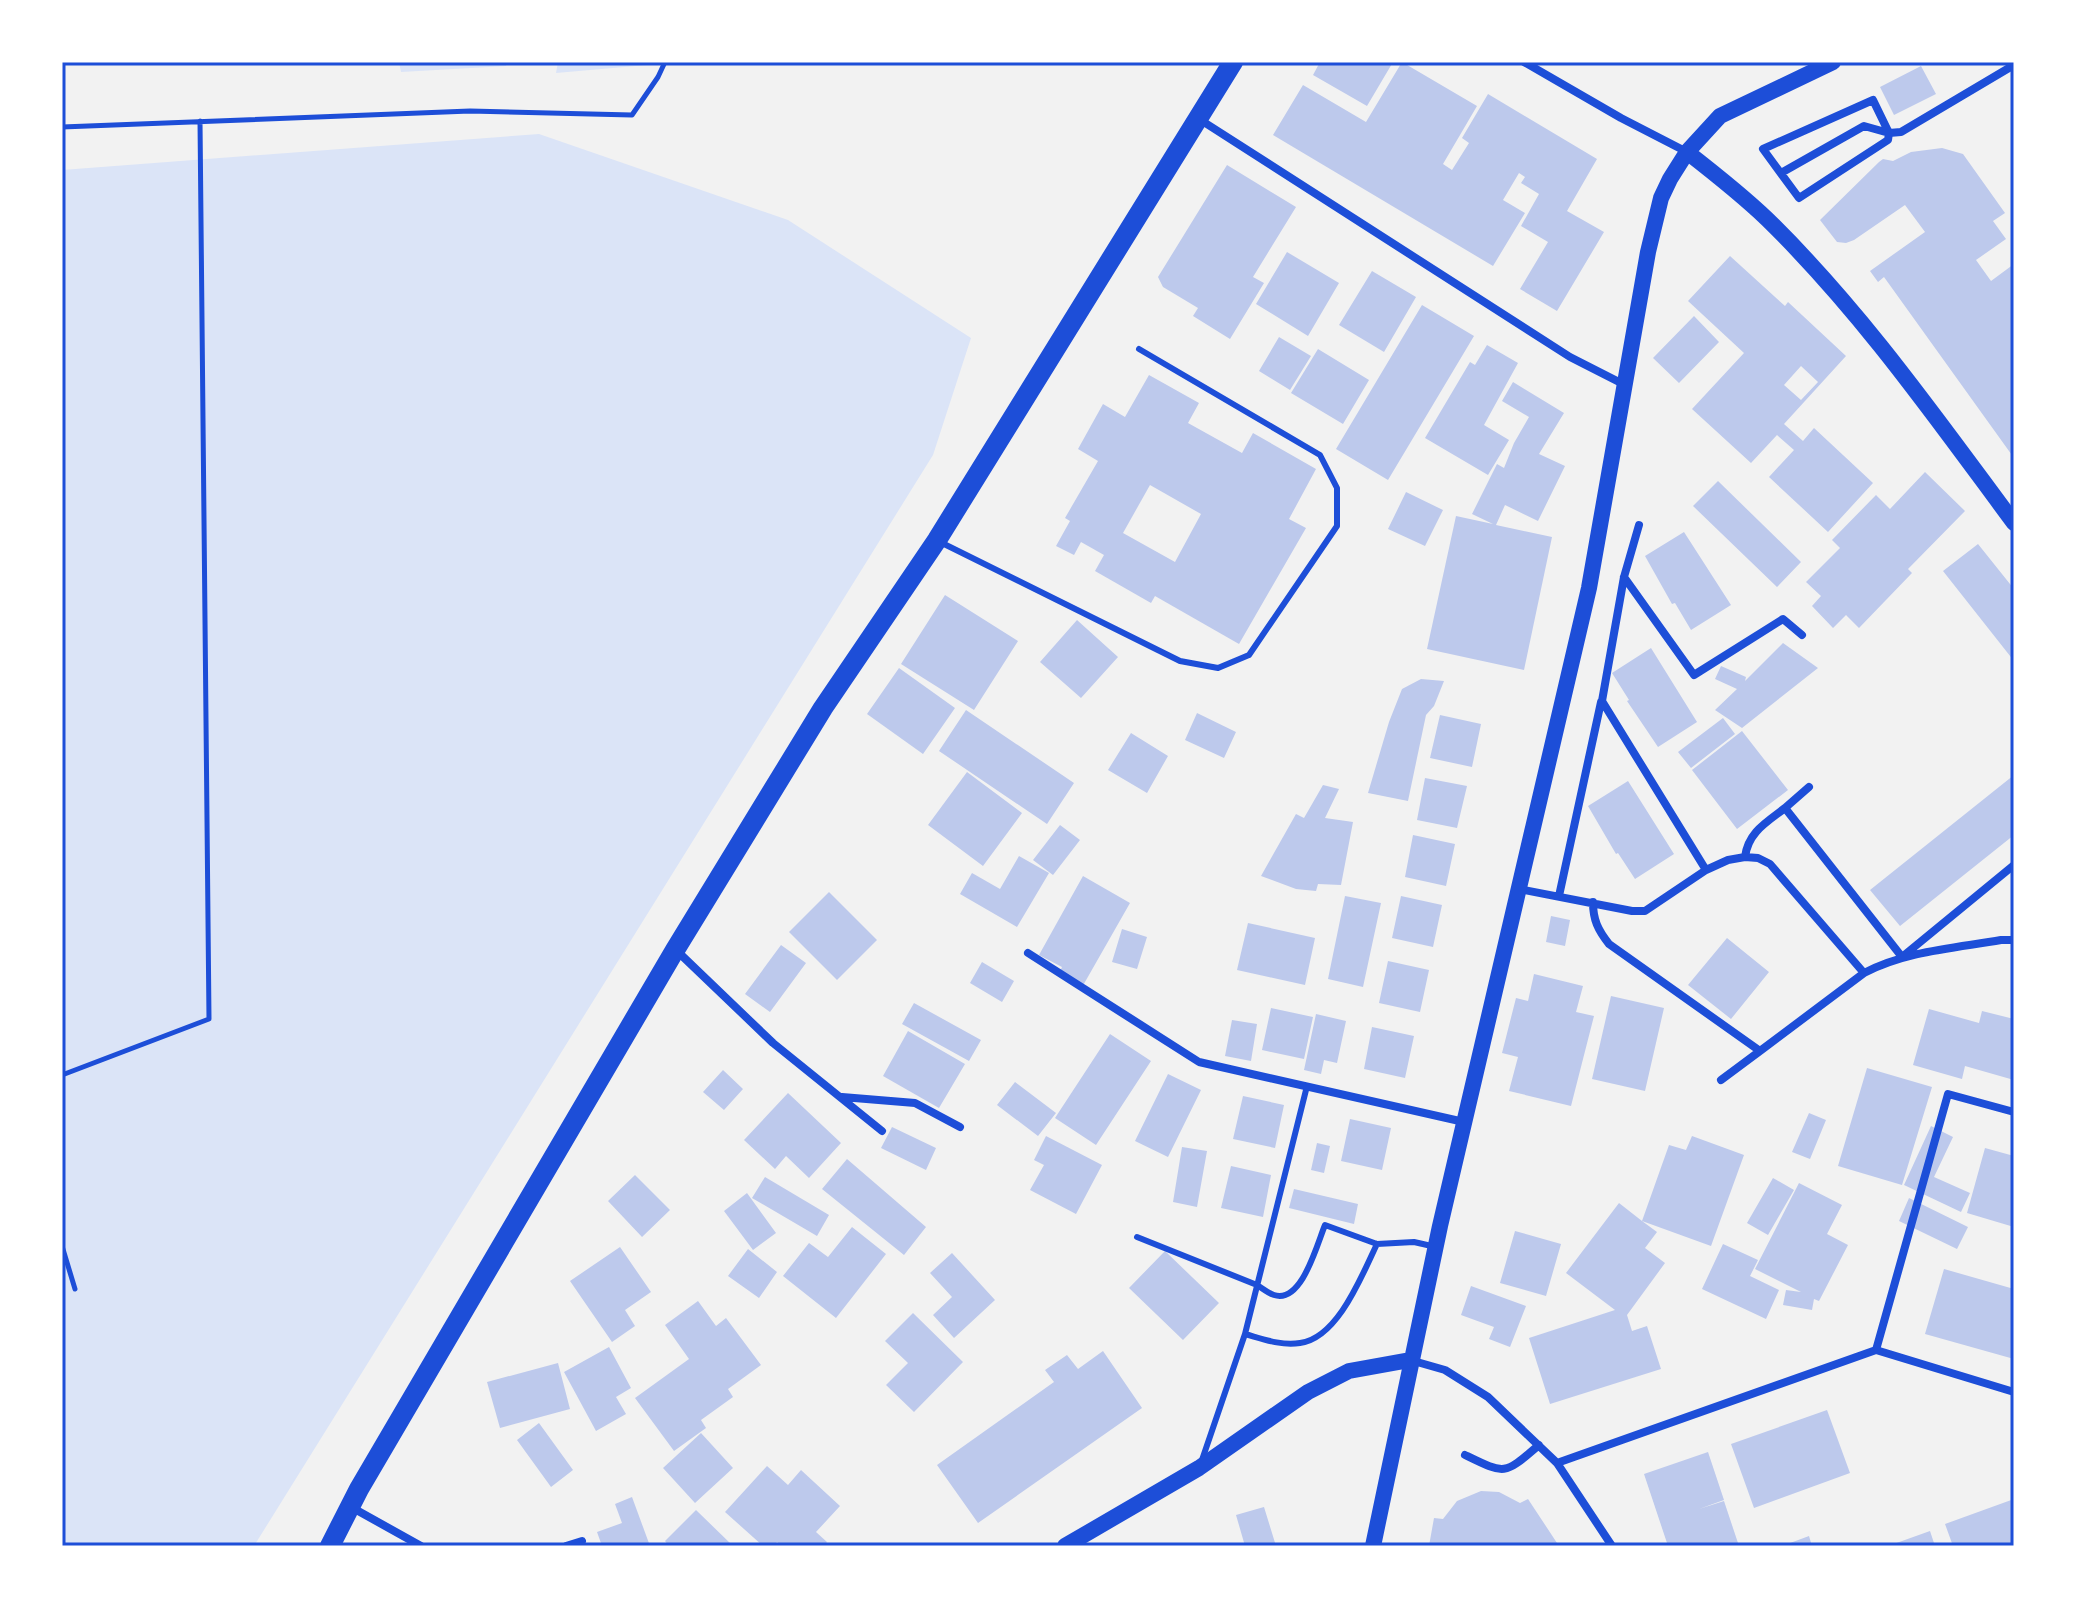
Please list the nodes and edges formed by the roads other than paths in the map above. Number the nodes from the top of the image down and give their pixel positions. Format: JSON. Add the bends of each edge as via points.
{"nodes":[{"id":1,"x":1233,"y":62,"type":"edge"},
{"id":2,"x":1524,"y":62,"type":"edge"},
{"id":3,"x":1833,"y":62,"type":"edge"},
{"id":4,"x":2013,"y":64,"type":"edge"},
{"id":5,"x":1198,"y":119,"type":"junction"},
{"id":6,"x":1889,"y":133,"type":"junction"},
{"id":7,"x":1687,"y":152,"type":"junction"},
{"id":8,"x":1781,"y":173,"type":"junction"},
{"id":9,"x":1139,"y":349,"type":"dead end"},
{"id":10,"x":1626,"y":386,"type":"junction"},
{"id":11,"x":2014,"y":523,"type":"edge"},
{"id":12,"x":1639,"y":525,"type":"dead end"},
{"id":13,"x":937,"y":540,"type":"junction"},
{"id":14,"x":1624,"y":577,"type":"junction"},
{"id":15,"x":1802,"y":635,"type":"dead end"},
{"id":16,"x":1602,"y":701,"type":"junction"},
{"id":17,"x":1809,"y":787,"type":"dead end"},
{"id":18,"x":1785,"y":808,"type":"junction"},
{"id":19,"x":1745,"y":857,"type":"junction"},
{"id":20,"x":2014,"y":865,"type":"edge"},
{"id":21,"x":1706,"y":870,"type":"junction"},
{"id":22,"x":1518,"y":889,"type":"junction"},
{"id":23,"x":1559,"y":896,"type":"junction"},
{"id":24,"x":1593,"y":902,"type":"junction"},
{"id":25,"x":2014,"y":940,"type":"edge"},
{"id":26,"x":675,"y":950,"type":"junction"},
{"id":27,"x":1028,"y":953,"type":"dead end"},
{"id":28,"x":1902,"y":957,"type":"junction"},
{"id":29,"x":1864,"y":973,"type":"junction"},
{"id":30,"x":1760,"y":1051,"type":"junction"},
{"id":31,"x":1721,"y":1080,"type":"dead end"},
{"id":32,"x":1307,"y":1086,"type":"junction"},
{"id":33,"x":842,"y":1097,"type":"junction"},
{"id":34,"x":2014,"y":1112,"type":"edge"},
{"id":35,"x":1464,"y":1122,"type":"junction"},
{"id":36,"x":960,"y":1127,"type":"dead end"},
{"id":37,"x":882,"y":1131,"type":"dead end"},
{"id":38,"x":1137,"y":1237,"type":"dead end"},
{"id":39,"x":1377,"y":1244,"type":"junction"},
{"id":40,"x":1436,"y":1247,"type":"junction"},
{"id":41,"x":1257,"y":1285,"type":"junction"},
{"id":42,"x":1245,"y":1334,"type":"junction"},
{"id":43,"x":1876,"y":1350,"type":"junction"},
{"id":44,"x":1410,"y":1360,"type":"junction"},
{"id":45,"x":2014,"y":1392,"type":"edge"},
{"id":46,"x":1539,"y":1445,"type":"junction"},
{"id":47,"x":1465,"y":1455,"type":"dead end"},
{"id":48,"x":1557,"y":1463,"type":"junction"},
{"id":49,"x":1199,"y":1468,"type":"junction"},
{"id":50,"x":350,"y":1507,"type":"junction"},
{"id":51,"x":582,"y":1541,"type":"dead end"},
{"id":52,"x":330,"y":1546,"type":"edge"},
{"id":53,"x":421,"y":1546,"type":"edge"},
{"id":54,"x":566,"y":1546,"type":"edge"},
{"id":55,"x":1065,"y":1546,"type":"edge"},
{"id":56,"x":1373,"y":1546,"type":"edge"},
{"id":57,"x":1612,"y":1546,"type":"edge"}],
"edges":[{"from":1,"to":5,"type":"main road"},
{"from":2,"to":7,"type":"street"},
{"from":3,"to":7,"type":"main road","via":[[1720,116]]},
{"from":4,"to":6,"type":"street","via":[[1901,132]]},
{"from":5,"to":10,"type":"street","via":[[1570,357]]},
{"from":5,"to":13,"type":"main road"},
{"from":6,"to":8,"type":"street","via":[[1864,126]]},
{"from":6,"to":8,"type":"street","via":[[1888,140],[1799,198]]},
{"from":6,"to":8,"type":"street","via":[[1873,100],[1763,149]]},
{"from":7,"to":10,"type":"main road","via":[[1654,220]]},
{"from":7,"to":11,"type":"main road","via":[[1764,216],[1820,273],[1888,354]]},
{"from":9,"to":13,"type":"lane","via":[[1320,455],[1337,488],[1337,526],[1249,655],[1218,668],[1180,661]]},
{"from":10,"to":22,"type":"main road","via":[[1589,588]]},
{"from":12,"to":14,"type":"street"},
{"from":13,"to":26,"type":"main road","via":[[823,708]]},
{"from":14,"to":15,"type":"street","via":[[1694,675],[1783,619]]},
{"from":14,"to":16,"type":"street"},
{"from":16,"to":21,"type":"street"},
{"from":16,"to":23,"type":"street"},
{"from":17,"to":18,"type":"street"},
{"from":18,"to":19,"type":"street","via":[[1752,834]]},
{"from":18,"to":28,"type":"street"},
{"from":19,"to":21,"type":"street"},
{"from":19,"to":29,"type":"street","via":[[1770,864]]},
{"from":20,"to":28,"type":"street"},
{"from":21,"to":24,"type":"street","via":[[1645,911]]},
{"from":22,"to":23,"type":"street"},
{"from":22,"to":35,"type":"main road"},
{"from":23,"to":24,"type":"street"},
{"from":24,"to":30,"type":"street","via":[[1593,917],[1609,944]]},
{"from":25,"to":28,"type":"street"},
{"from":26,"to":33,"type":"street","via":[[773,1043]]},
{"from":26,"to":50,"type":"main road"},
{"from":27,"to":32,"type":"street","via":[[1199,1062]]},
{"from":28,"to":29,"type":"street"},
{"from":29,"to":30,"type":"street"},
{"from":30,"to":31,"type":"street"},
{"from":32,"to":35,"type":"street"},
{"from":32,"to":41,"type":"lane"},
{"from":33,"to":36,"type":"street","via":[[915,1103]]},
{"from":33,"to":37,"type":"street"},
{"from":34,"to":43,"type":"street","via":[[1948,1094]]},
{"from":35,"to":40,"type":"main road"},
{"from":38,"to":41,"type":"lane"},
{"from":39,"to":40,"type":"lane"},
{"from":39,"to":41,"type":"lane","via":[[1325,1225],[1294,1292],[1274,1295]]},
{"from":39,"to":42,"type":"lane","via":[[1341,1312],[1314,1339],[1281,1344]]},
{"from":40,"to":44,"type":"main road"},
{"from":41,"to":42,"type":"lane"},
{"from":42,"to":49,"type":"lane"},
{"from":43,"to":45,"type":"street"},
{"from":43,"to":48,"type":"street"},
{"from":44,"to":46,"type":"street","via":[[1445,1370],[1488,1397]]},
{"from":44,"to":49,"type":"main road","via":[[1349,1371],[1308,1392]]},
{"from":44,"to":56,"type":"main road"},
{"from":46,"to":47,"type":"street","via":[[1504,1470]]},
{"from":46,"to":48,"type":"street"},
{"from":48,"to":57,"type":"street"},
{"from":49,"to":55,"type":"main road"},
{"from":50,"to":52,"type":"main road"},
{"from":50,"to":53,"type":"street"},
{"from":51,"to":54,"type":"street"}]}
